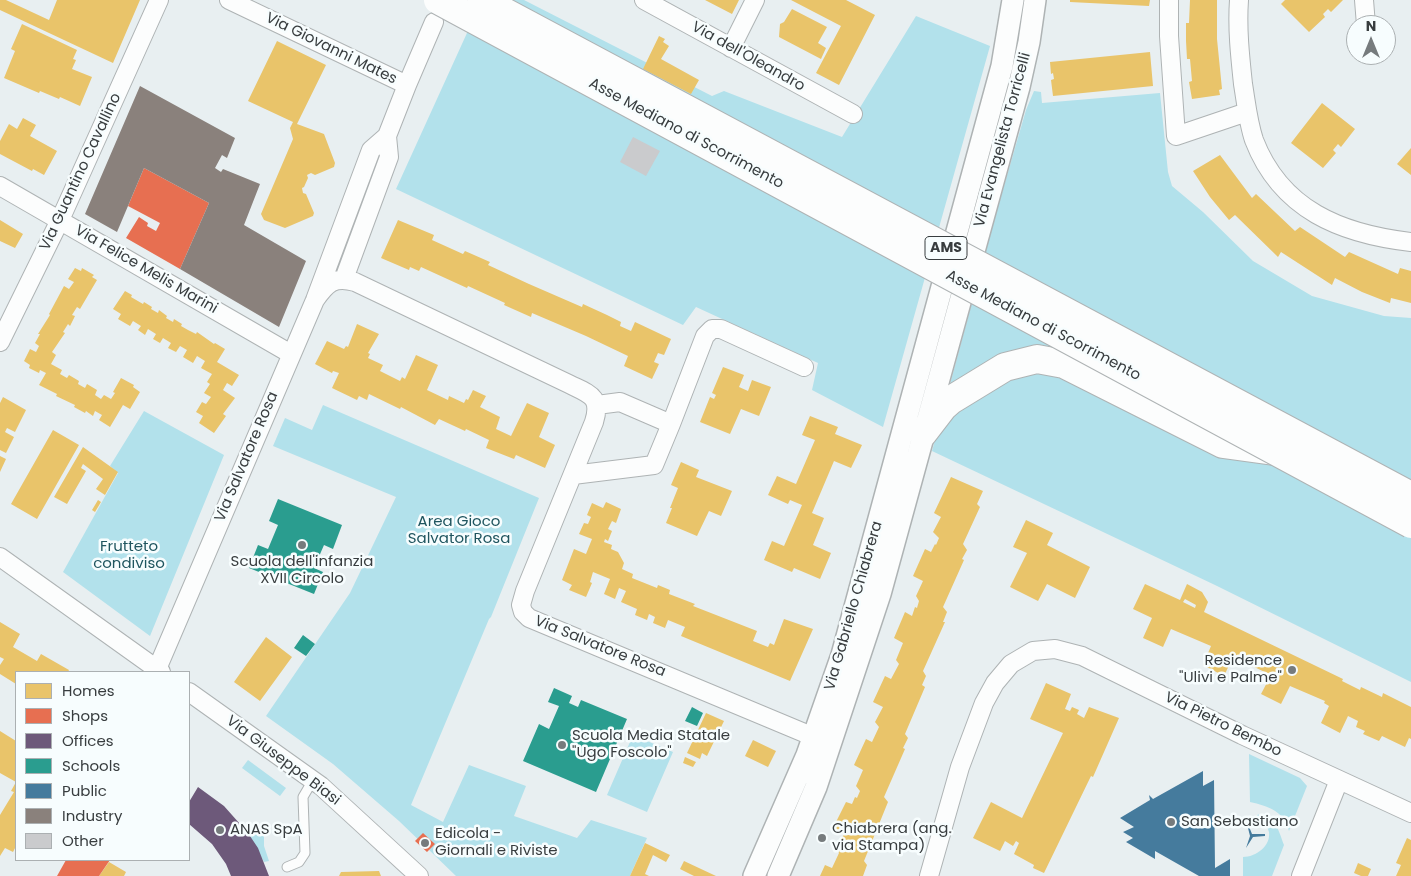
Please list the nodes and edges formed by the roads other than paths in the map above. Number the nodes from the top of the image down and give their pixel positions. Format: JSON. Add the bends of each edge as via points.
{"nodes":[{"id":1,"x":159,"y":0,"type":"edge"},
{"id":2,"x":229,"y":0,"type":"edge"},
{"id":3,"x":482,"y":0,"type":"edge"},
{"id":4,"x":644,"y":0,"type":"edge"},
{"id":5,"x":755,"y":0,"type":"edge"},
{"id":6,"x":1013,"y":0,"type":"edge"},
{"id":7,"x":1035,"y":0,"type":"edge"},
{"id":8,"x":1169,"y":0,"type":"edge"},
{"id":9,"x":1238,"y":0,"type":"edge"},
{"id":10,"x":1364,"y":0,"type":"edge"},
{"id":11,"x":436,"y":11,"type":"edge"},
{"id":12,"x":1365,"y":15,"type":"edge"},
{"id":13,"x":731,"y":48,"type":"junction"},
{"id":14,"x":406,"y":85,"type":"junction"},
{"id":15,"x":1247,"y":112,"type":"junction"},
{"id":16,"x":853,"y":114,"type":"dead end"},
{"id":17,"x":387,"y":136,"type":"junction"},
{"id":18,"x":0,"y":186,"type":"edge"},
{"id":19,"x":60,"y":220,"type":"junction"},
{"id":20,"x":1411,"y":242,"type":"edge"},
{"id":21,"x":344,"y":279,"type":"junction"},
{"id":22,"x":314,"y":300,"type":"junction"},
{"id":23,"x":930,"y":329,"type":"joint"},
{"id":24,"x":950,"y":336,"type":"joint"},
{"id":25,"x":0,"y":342,"type":"edge"},
{"id":26,"x":291,"y":354,"type":"junction"},
{"id":27,"x":804,"y":367,"type":"dead end"},
{"id":28,"x":597,"y":405,"type":"junction"},
{"id":29,"x":671,"y":424,"type":"junction"},
{"id":30,"x":923,"y":433,"type":"junction"},
{"id":31,"x":1278,"y":451,"type":"junction"},
{"id":32,"x":573,"y":475,"type":"junction"},
{"id":33,"x":1411,"y":496,"type":"edge"},
{"id":34,"x":1411,"y":524,"type":"edge"},
{"id":35,"x":0,"y":557,"type":"edge"},
{"id":36,"x":159,"y":671,"type":"edge"},
{"id":37,"x":190,"y":693,"type":"edge"},
{"id":38,"x":814,"y":736,"type":"junction"},
{"id":39,"x":313,"y":780,"type":"junction"},
{"id":40,"x":1339,"y":780,"type":"junction"},
{"id":41,"x":1411,"y":813,"type":"edge"},
{"id":42,"x":287,"y":867,"type":"dead end"},
{"id":43,"x":419,"y":876,"type":"edge"},
{"id":44,"x":754,"y":876,"type":"edge"},
{"id":45,"x":778,"y":876,"type":"edge"},
{"id":46,"x":929,"y":876,"type":"edge"},
{"id":47,"x":1301,"y":876,"type":"edge"}],
"edges":[{"from":1,"to":19,"type":"street","name":"Via Guantino Cavallino"},
{"from":2,"to":14,"type":"street","name":"Via Giovanni Mates"},
{"from":3,"to":33,"type":"highway","name":"Asse Mediano di Scorrimento","number":"AMS","bridge":true},
{"from":4,"to":13,"type":"street","name":"Via dell'Oleandro"},
{"from":5,"to":13,"type":"street"},
{"from":6,"to":23,"type":"street","name":"Via Evangelista Torricelli","via":[[1002,66]]},
{"from":7,"to":24,"type":"street","name":"Via Evangelista Torricelli","via":[[1019,87]]},
{"from":8,"to":15,"type":"street","via":[[1176,136]]},
{"from":9,"to":15,"type":"street","via":[[1237,22]]},
{"from":10,"to":12,"type":"street"},
{"from":11,"to":14,"type":"street","name":"Via Salvatore Rosa"},
{"from":11,"to":31,"type":"highway","name":"Asse Mediano di Scorrimento","number":"AMS","bridge":true},
{"from":13,"to":16,"type":"street","name":"Via dell'Oleandro"},
{"from":14,"to":17,"type":"street","name":"Via Salvatore Rosa"},
{"from":15,"to":20,"type":"street","via":[[1264,161],[1277,183],[1299,204],[1348,228]]},
{"from":17,"to":21,"type":"street","name":"Via Salvatore Rosa","via":[[389,156]]},
{"from":17,"to":22,"type":"street","name":"Via Salvatore Rosa","via":[[371,150]]},
{"from":18,"to":19,"type":"street","name":"Via Felice Melis Marini"},
{"from":19,"to":25,"type":"street","name":"Via Guantino Cavallino"},
{"from":19,"to":26,"type":"street","name":"Via Felice Melis Marini"},
{"from":21,"to":22,"type":"street","name":"Via Salvatore Rosa","via":[[330,282]]},
{"from":21,"to":28,"type":"street","via":[[586,392]]},
{"from":22,"to":26,"type":"street","name":"Via Salvatore Rosa"},
{"from":23,"to":38,"type":"street","name":"Via Gabriello Chiabrera","via":[[857,604]]},
{"from":24,"to":30,"type":"street","name":"Via Gabriello Chiabrera"},
{"from":26,"to":36,"type":"street","name":"Via Salvatore Rosa"},
{"from":27,"to":29,"type":"street","via":[[721,329],[712,329],[705,336]]},
{"from":28,"to":29,"type":"street","via":[[620,402]]},
{"from":28,"to":32,"type":"street","name":"Via Salvatore Rosa","via":[[594,422]]},
{"from":29,"to":32,"type":"street","via":[[654,465]]},
{"from":30,"to":31,"type":"highway","bridge":true,"via":[[951,400],[1005,367],[1037,359],[1064,364],[1223,444]]},
{"from":30,"to":45,"type":"street","name":"Via Gabriello Chiabrera","via":[[880,594],[816,788]]},
{"from":31,"to":34,"type":"highway","name":"Asse Mediano di Scorrimento","number":"AMS","bridge":true},
{"from":32,"to":38,"type":"street","name":"Via Salvatore Rosa","via":[[525,591],[521,605],[523,612],[529,618]]},
{"from":35,"to":36,"type":"street"},
{"from":37,"to":39,"type":"street","name":"Via Giuseppe Biasi"},
{"from":38,"to":44,"type":"street","name":"Via Gabriello Chiabrera"},
{"from":39,"to":42,"type":"lane","via":[[303,797],[305,853],[299,862]]},
{"from":39,"to":43,"type":"street","name":"Via Giuseppe Biasi"},
{"from":40,"to":41,"type":"street","name":"Via Pietro Bembo"},
{"from":40,"to":46,"type":"street","name":"Via Pietro Bembo","via":[[1082,656],[1055,649],[1033,651],[1011,664],[995,682],[984,703],[960,766]]},
{"from":40,"to":47,"type":"street"}]}
